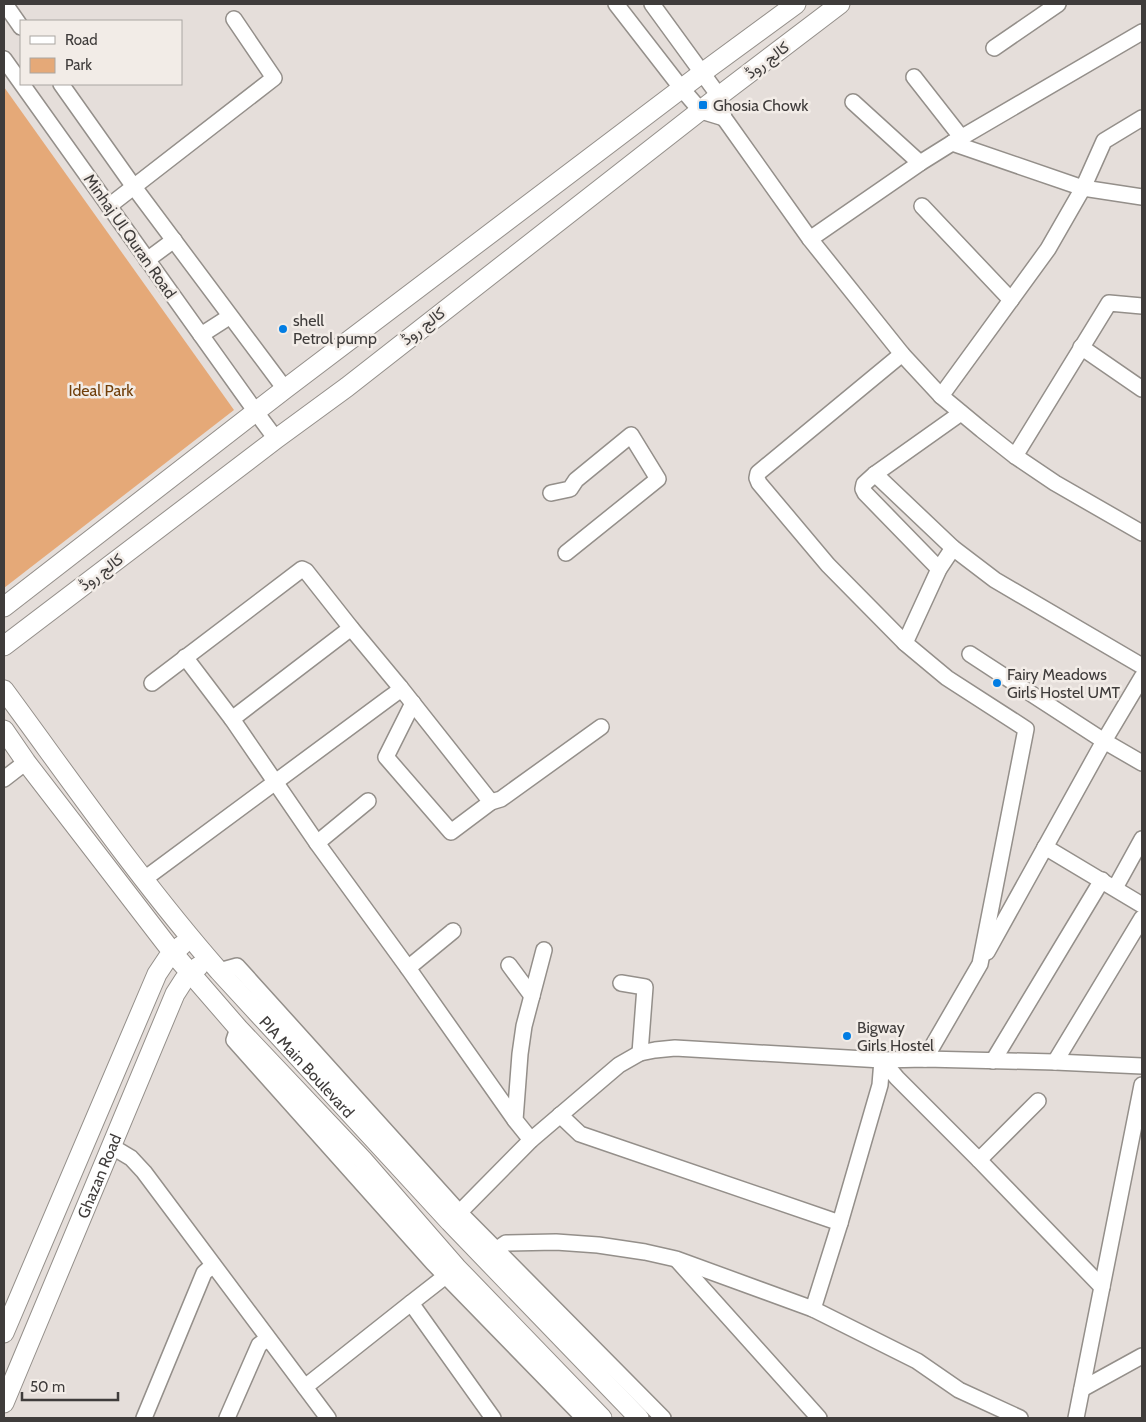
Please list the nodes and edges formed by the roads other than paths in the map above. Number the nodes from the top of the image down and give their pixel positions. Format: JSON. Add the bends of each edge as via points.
{"nodes":[{"id":1,"x":5,"y":4,"type":"edge"},
{"id":2,"x":616,"y":4,"type":"edge"},
{"id":3,"x":652,"y":4,"type":"edge"},
{"id":4,"x":796,"y":4,"type":"edge"},
{"id":5,"x":840,"y":4,"type":"edge"},
{"id":6,"x":1058,"y":4,"type":"edge"},
{"id":7,"x":234,"y":19,"type":"dead end"},
{"id":8,"x":20,"y":26,"type":"edge"},
{"id":9,"x":1142,"y":32,"type":"edge"},
{"id":10,"x":994,"y":48,"type":"dead end"},
{"id":11,"x":4,"y":60,"type":"edge"},
{"id":12,"x":702,"y":73,"type":"junction"},
{"id":13,"x":914,"y":76,"type":"dead end"},
{"id":14,"x":20,"y":82,"type":"edge"},
{"id":15,"x":22,"y":85,"type":"edge"},
{"id":16,"x":62,"y":85,"type":"edge"},
{"id":17,"x":682,"y":89,"type":"junction"},
{"id":18,"x":719,"y":96,"type":"junction"},
{"id":19,"x":853,"y":102,"type":"dead end"},
{"id":20,"x":702,"y":111,"type":"junction"},
{"id":21,"x":724,"y":118,"type":"junction"},
{"id":22,"x":1142,"y":118,"type":"edge"},
{"id":23,"x":957,"y":140,"type":"junction"},
{"id":24,"x":920,"y":163,"type":"junction"},
{"id":25,"x":134,"y":187,"type":"junction"},
{"id":26,"x":1083,"y":188,"type":"junction"},
{"id":27,"x":1142,"y":197,"type":"edge"},
{"id":28,"x":109,"y":206,"type":"junction"},
{"id":29,"x":922,"y":206,"type":"dead end"},
{"id":30,"x":810,"y":239,"type":"junction"},
{"id":31,"x":174,"y":240,"type":"junction"},
{"id":32,"x":147,"y":260,"type":"junction"},
{"id":33,"x":1011,"y":300,"type":"junction"},
{"id":34,"x":1142,"y":306,"type":"edge"},
{"id":35,"x":230,"y":317,"type":"junction"},
{"id":36,"x":201,"y":335,"type":"junction"},
{"id":37,"x":1081,"y":347,"type":"junction"},
{"id":38,"x":902,"y":354,"type":"junction"},
{"id":39,"x":1142,"y":389,"type":"edge"},
{"id":40,"x":285,"y":390,"type":"junction"},
{"id":41,"x":941,"y":396,"type":"junction"},
{"id":42,"x":256,"y":412,"type":"junction"},
{"id":43,"x":961,"y":413,"type":"junction"},
{"id":44,"x":276,"y":438,"type":"junction"},
{"id":45,"x":1015,"y":456,"type":"junction"},
{"id":46,"x":875,"y":474,"type":"junction"},
{"id":47,"x":551,"y":493,"type":"dead end"},
{"id":48,"x":1142,"y":533,"type":"edge"},
{"id":49,"x":953,"y":548,"type":"junction"},
{"id":50,"x":566,"y":553,"type":"dead end"},
{"id":51,"x":939,"y":569,"type":"junction"},
{"id":52,"x":4,"y":607,"type":"edge"},
{"id":53,"x":351,"y":628,"type":"junction"},
{"id":54,"x":905,"y":643,"type":"junction"},
{"id":55,"x":4,"y":646,"type":"edge"},
{"id":56,"x":185,"y":657,"type":"junction"},
{"id":57,"x":1142,"y":666,"type":"edge"},
{"id":58,"x":1002,"y":675,"type":"dead end"},
{"id":59,"x":1142,"y":677,"type":"edge"},
{"id":60,"x":152,"y":683,"type":"dead end"},
{"id":61,"x":400,"y":686,"type":"junction"},
{"id":62,"x":4,"y":690,"type":"edge"},
{"id":63,"x":413,"y":703,"type":"junction"},
{"id":64,"x":232,"y":719,"type":"junction"},
{"id":65,"x":601,"y":727,"type":"dead end"},
{"id":66,"x":4,"y":730,"type":"edge"},
{"id":67,"x":1104,"y":741,"type":"junction"},
{"id":68,"x":26,"y":762,"type":"junction"},
{"id":69,"x":1142,"y":763,"type":"edge"},
{"id":70,"x":4,"y":779,"type":"edge"},
{"id":71,"x":275,"y":782,"type":"junction"},
{"id":72,"x":368,"y":802,"type":"dead end"},
{"id":73,"x":491,"y":802,"type":"junction"},
{"id":74,"x":1142,"y":839,"type":"edge"},
{"id":75,"x":317,"y":843,"type":"junction"},
{"id":76,"x":1045,"y":847,"type":"junction"},
{"id":77,"x":143,"y":880,"type":"junction"},
{"id":78,"x":1108,"y":884,"type":"junction"},
{"id":79,"x":1142,"y":905,"type":"edge"},
{"id":80,"x":1142,"y":918,"type":"edge"},
{"id":81,"x":453,"y":931,"type":"dead end"},
{"id":82,"x":190,"y":938,"type":"junction"},
{"id":83,"x":544,"y":950,"type":"dead end"},
{"id":84,"x":173,"y":953,"type":"junction"},
{"id":85,"x":980,"y":964,"type":"junction"},
{"id":86,"x":213,"y":965,"type":"junction"},
{"id":87,"x":509,"y":965,"type":"dead end"},
{"id":88,"x":408,"y":968,"type":"junction"},
{"id":89,"x":190,"y":974,"type":"junction"},
{"id":90,"x":621,"y":983,"type":"dead end"},
{"id":91,"x":532,"y":996,"type":"junction"},
{"id":92,"x":640,"y":1053,"type":"junction"},
{"id":93,"x":925,"y":1059,"type":"junction"},
{"id":94,"x":882,"y":1060,"type":"junction"},
{"id":95,"x":993,"y":1061,"type":"junction"},
{"id":96,"x":1055,"y":1062,"type":"junction"},
{"id":97,"x":1142,"y":1066,"type":"edge"},
{"id":98,"x":1142,"y":1085,"type":"edge"},
{"id":99,"x":1038,"y":1101,"type":"dead end"},
{"id":100,"x":560,"y":1115,"type":"junction"},
{"id":101,"x":515,"y":1120,"type":"junction"},
{"id":102,"x":531,"y":1140,"type":"junction"},
{"id":103,"x":111,"y":1146,"type":"junction"},
{"id":104,"x":979,"y":1160,"type":"junction"},
{"id":105,"x":455,"y":1217,"type":"junction"},
{"id":106,"x":840,"y":1223,"type":"junction"},
{"id":107,"x":491,"y":1253,"type":"junction"},
{"id":108,"x":676,"y":1259,"type":"junction"},
{"id":109,"x":213,"y":1265,"type":"junction"},
{"id":110,"x":451,"y":1271,"type":"junction"},
{"id":111,"x":1102,"y":1287,"type":"junction"},
{"id":112,"x":411,"y":1303,"type":"junction"},
{"id":113,"x":813,"y":1309,"type":"junction"},
{"id":114,"x":4,"y":1333,"type":"edge"},
{"id":115,"x":267,"y":1339,"type":"junction"},
{"id":116,"x":1142,"y":1356,"type":"edge"},
{"id":117,"x":305,"y":1387,"type":"junction"},
{"id":118,"x":1082,"y":1390,"type":"junction"},
{"id":119,"x":4,"y":1403,"type":"edge"},
{"id":120,"x":144,"y":1418,"type":"edge"},
{"id":121,"x":227,"y":1418,"type":"edge"},
{"id":122,"x":328,"y":1418,"type":"edge"},
{"id":123,"x":493,"y":1418,"type":"edge"},
{"id":124,"x":584,"y":1418,"type":"edge"},
{"id":125,"x":602,"y":1418,"type":"edge"},
{"id":126,"x":640,"y":1418,"type":"edge"},
{"id":127,"x":663,"y":1418,"type":"edge"},
{"id":128,"x":819,"y":1418,"type":"edge"},
{"id":129,"x":1020,"y":1418,"type":"edge"},
{"id":130,"x":1076,"y":1418,"type":"edge"}],
"edges":[{"from":1,"to":8,"type":"street"},
{"from":2,"to":17,"type":"street"},
{"from":3,"to":12,"type":"street"},
{"from":4,"to":12,"type":"main road","name":"کالج روڈ"},
{"from":5,"to":18,"type":"main road","name":"کالج روڈ"},
{"from":6,"to":10,"type":"street"},
{"from":7,"to":25,"type":"street","via":[[274,78]]},
{"from":9,"to":23,"type":"street"},
{"from":11,"to":14,"type":"street","name":"Minhaj Ul Quran Road"},
{"from":12,"to":17,"type":"main road","name":"کالج روڈ"},
{"from":12,"to":18,"type":"street"},
{"from":13,"to":23,"type":"street"},
{"from":15,"to":28,"type":"street","name":"Minhaj Ul Quran Road"},
{"from":16,"to":25,"type":"street","name":"Minhaj Ul Quran Road"},
{"from":17,"to":20,"type":"street"},
{"from":17,"to":40,"type":"main road","name":"کالج روڈ"},
{"from":18,"to":20,"type":"main road","name":"کالج روڈ"},
{"from":18,"to":21,"type":"street"},
{"from":19,"to":24,"type":"street"},
{"from":20,"to":21,"type":"street"},
{"from":20,"to":44,"type":"main road","name":"کالج روڈ","via":[[347,387]]},
{"from":21,"to":30,"type":"street"},
{"from":22,"to":26,"type":"street","via":[[1104,141]]},
{"from":23,"to":24,"type":"street"},
{"from":23,"to":26,"type":"street"},
{"from":24,"to":30,"type":"street"},
{"from":25,"to":28,"type":"street"},
{"from":25,"to":31,"type":"street","name":"Minhaj Ul Quran Road"},
{"from":26,"to":27,"type":"street"},
{"from":26,"to":33,"type":"street","via":[[1048,249]]},
{"from":28,"to":32,"type":"street","name":"Minhaj Ul Quran Road"},
{"from":29,"to":33,"type":"street"},
{"from":30,"to":38,"type":"street"},
{"from":31,"to":32,"type":"street"},
{"from":31,"to":35,"type":"street","name":"Minhaj Ul Quran Road"},
{"from":32,"to":36,"type":"street","name":"Minhaj Ul Quran Road"},
{"from":33,"to":41,"type":"street"},
{"from":34,"to":37,"type":"street","via":[[1109,303]]},
{"from":35,"to":36,"type":"street"},
{"from":35,"to":40,"type":"street","name":"Minhaj Ul Quran Road"},
{"from":36,"to":42,"type":"street","name":"Minhaj Ul Quran Road"},
{"from":37,"to":39,"type":"street"},
{"from":37,"to":45,"type":"street"},
{"from":38,"to":41,"type":"street"},
{"from":38,"to":54,"type":"street","via":[[758,473],[757,478],[828,565]]},
{"from":40,"to":42,"type":"main road","name":"کالج روڈ"},
{"from":41,"to":43,"type":"street"},
{"from":42,"to":44,"type":"street","name":"Minhaj Ul Quran Road"},
{"from":42,"to":52,"type":"main road","name":"کالج روڈ"},
{"from":43,"to":45,"type":"street"},
{"from":43,"to":46,"type":"street"},
{"from":44,"to":55,"type":"main road","name":"کالج روڈ"},
{"from":45,"to":48,"type":"street"},
{"from":46,"to":49,"type":"street"},
{"from":46,"to":51,"type":"street","via":[[864,484],[865,493]]},
{"from":47,"to":50,"type":"street","via":[[570,489],[576,480],[631,435],[658,479]]},
{"from":49,"to":51,"type":"street"},
{"from":49,"to":57,"type":"street","via":[[995,580]]},
{"from":51,"to":54,"type":"street"},
{"from":53,"to":56,"type":"street","via":[[302,568]]},
{"from":53,"to":61,"type":"street"},
{"from":53,"to":64,"type":"street"},
{"from":54,"to":85,"type":"street","via":[[947,678],[1026,728]]},
{"from":56,"to":60,"type":"street"},
{"from":56,"to":64,"type":"street"},
{"from":58,"to":67,"type":"street"},
{"from":59,"to":67,"type":"street"},
{"from":61,"to":63,"type":"street"},
{"from":61,"to":71,"type":"street","via":[[396,693]]},
{"from":62,"to":77,"type":"main road","name":"PIA Main Boulevard"},
{"from":63,"to":73,"type":"street"},
{"from":63,"to":73,"type":"street","via":[[386,757],[451,832]]},
{"from":64,"to":71,"type":"street"},
{"from":65,"to":73,"type":"street","via":[[501,799]]},
{"from":66,"to":68,"type":"main road","name":"PIA Main Boulevard"},
{"from":67,"to":69,"type":"street"},
{"from":67,"to":76,"type":"street"},
{"from":68,"to":70,"type":"street"},
{"from":68,"to":84,"type":"main road","name":"PIA Main Boulevard"},
{"from":71,"to":75,"type":"street"},
{"from":71,"to":77,"type":"street"},
{"from":72,"to":75,"type":"street"},
{"from":74,"to":78,"type":"street"},
{"from":75,"to":88,"type":"street"},
{"from":76,"to":78,"type":"street"},
{"from":76,"to":85,"type":"street"},
{"from":77,"to":82,"type":"main road","name":"PIA Main Boulevard"},
{"from":78,"to":79,"type":"street"},
{"from":78,"to":95,"type":"street"},
{"from":80,"to":96,"type":"street"},
{"from":81,"to":88,"type":"street"},
{"from":82,"to":84,"type":"main road","name":"Ghazan Road"},
{"from":82,"to":86,"type":"main road","name":"PIA Main Boulevard"},
{"from":83,"to":91,"type":"street"},
{"from":84,"to":89,"type":"main road","name":"PIA Main Boulevard"},
{"from":84,"to":114,"type":"main road","name":"Ghazan Road","via":[[154,981]]},
{"from":85,"to":93,"type":"street"},
{"from":86,"to":89,"type":"main road","name":"Ghazan Road"},
{"from":86,"to":105,"type":"main road","name":"PIA Main Boulevard"},
{"from":87,"to":91,"type":"street"},
{"from":88,"to":101,"type":"street"},
{"from":89,"to":103,"type":"main road","name":"Ghazan Road","via":[[175,994]]},
{"from":89,"to":110,"type":"main road","name":"PIA Main Boulevard","via":[[362,1159]]},
{"from":90,"to":92,"type":"street","via":[[645,987]]},
{"from":91,"to":101,"type":"street","via":[[520,1054]]},
{"from":92,"to":94,"type":"street","via":[[675,1048]]},
{"from":92,"to":100,"type":"street","via":[[618,1065]]},
{"from":93,"to":94,"type":"street"},
{"from":93,"to":95,"type":"street"},
{"from":94,"to":104,"type":"street"},
{"from":94,"to":106,"type":"street","via":[[880,1085]]},
{"from":95,"to":96,"type":"street"},
{"from":96,"to":97,"type":"street"},
{"from":98,"to":111,"type":"street"},
{"from":99,"to":104,"type":"street"},
{"from":100,"to":102,"type":"street"},
{"from":100,"to":106,"type":"street","via":[[580,1134]]},
{"from":101,"to":102,"type":"street"},
{"from":102,"to":105,"type":"street"},
{"from":103,"to":109,"type":"street","via":[[131,1158],[144,1172]]},
{"from":103,"to":119,"type":"main road","name":"Ghazan Road"},
{"from":104,"to":111,"type":"street"},
{"from":105,"to":107,"type":"main road","name":"PIA Main Boulevard"},
{"from":106,"to":113,"type":"street"},
{"from":107,"to":108,"type":"street","via":[[506,1243],[564,1243],[598,1245]]},
{"from":107,"to":126,"type":"main road","name":"PIA Main Boulevard","via":[[593,1371]]},
{"from":107,"to":127,"type":"street"},
{"from":108,"to":113,"type":"street"},
{"from":108,"to":128,"type":"street"},
{"from":109,"to":115,"type":"street"},
{"from":109,"to":120,"type":"street","via":[[204,1273]]},
{"from":110,"to":112,"type":"street"},
{"from":110,"to":124,"type":"street"},
{"from":110,"to":125,"type":"main road","name":"PIA Main Boulevard"},
{"from":111,"to":118,"type":"street"},
{"from":112,"to":117,"type":"street"},
{"from":112,"to":123,"type":"street"},
{"from":113,"to":129,"type":"street","via":[[917,1361],[959,1390]]},
{"from":115,"to":117,"type":"street"},
{"from":115,"to":121,"type":"street","via":[[259,1345]]},
{"from":116,"to":118,"type":"street"},
{"from":117,"to":122,"type":"street"},
{"from":118,"to":130,"type":"street"}]}
